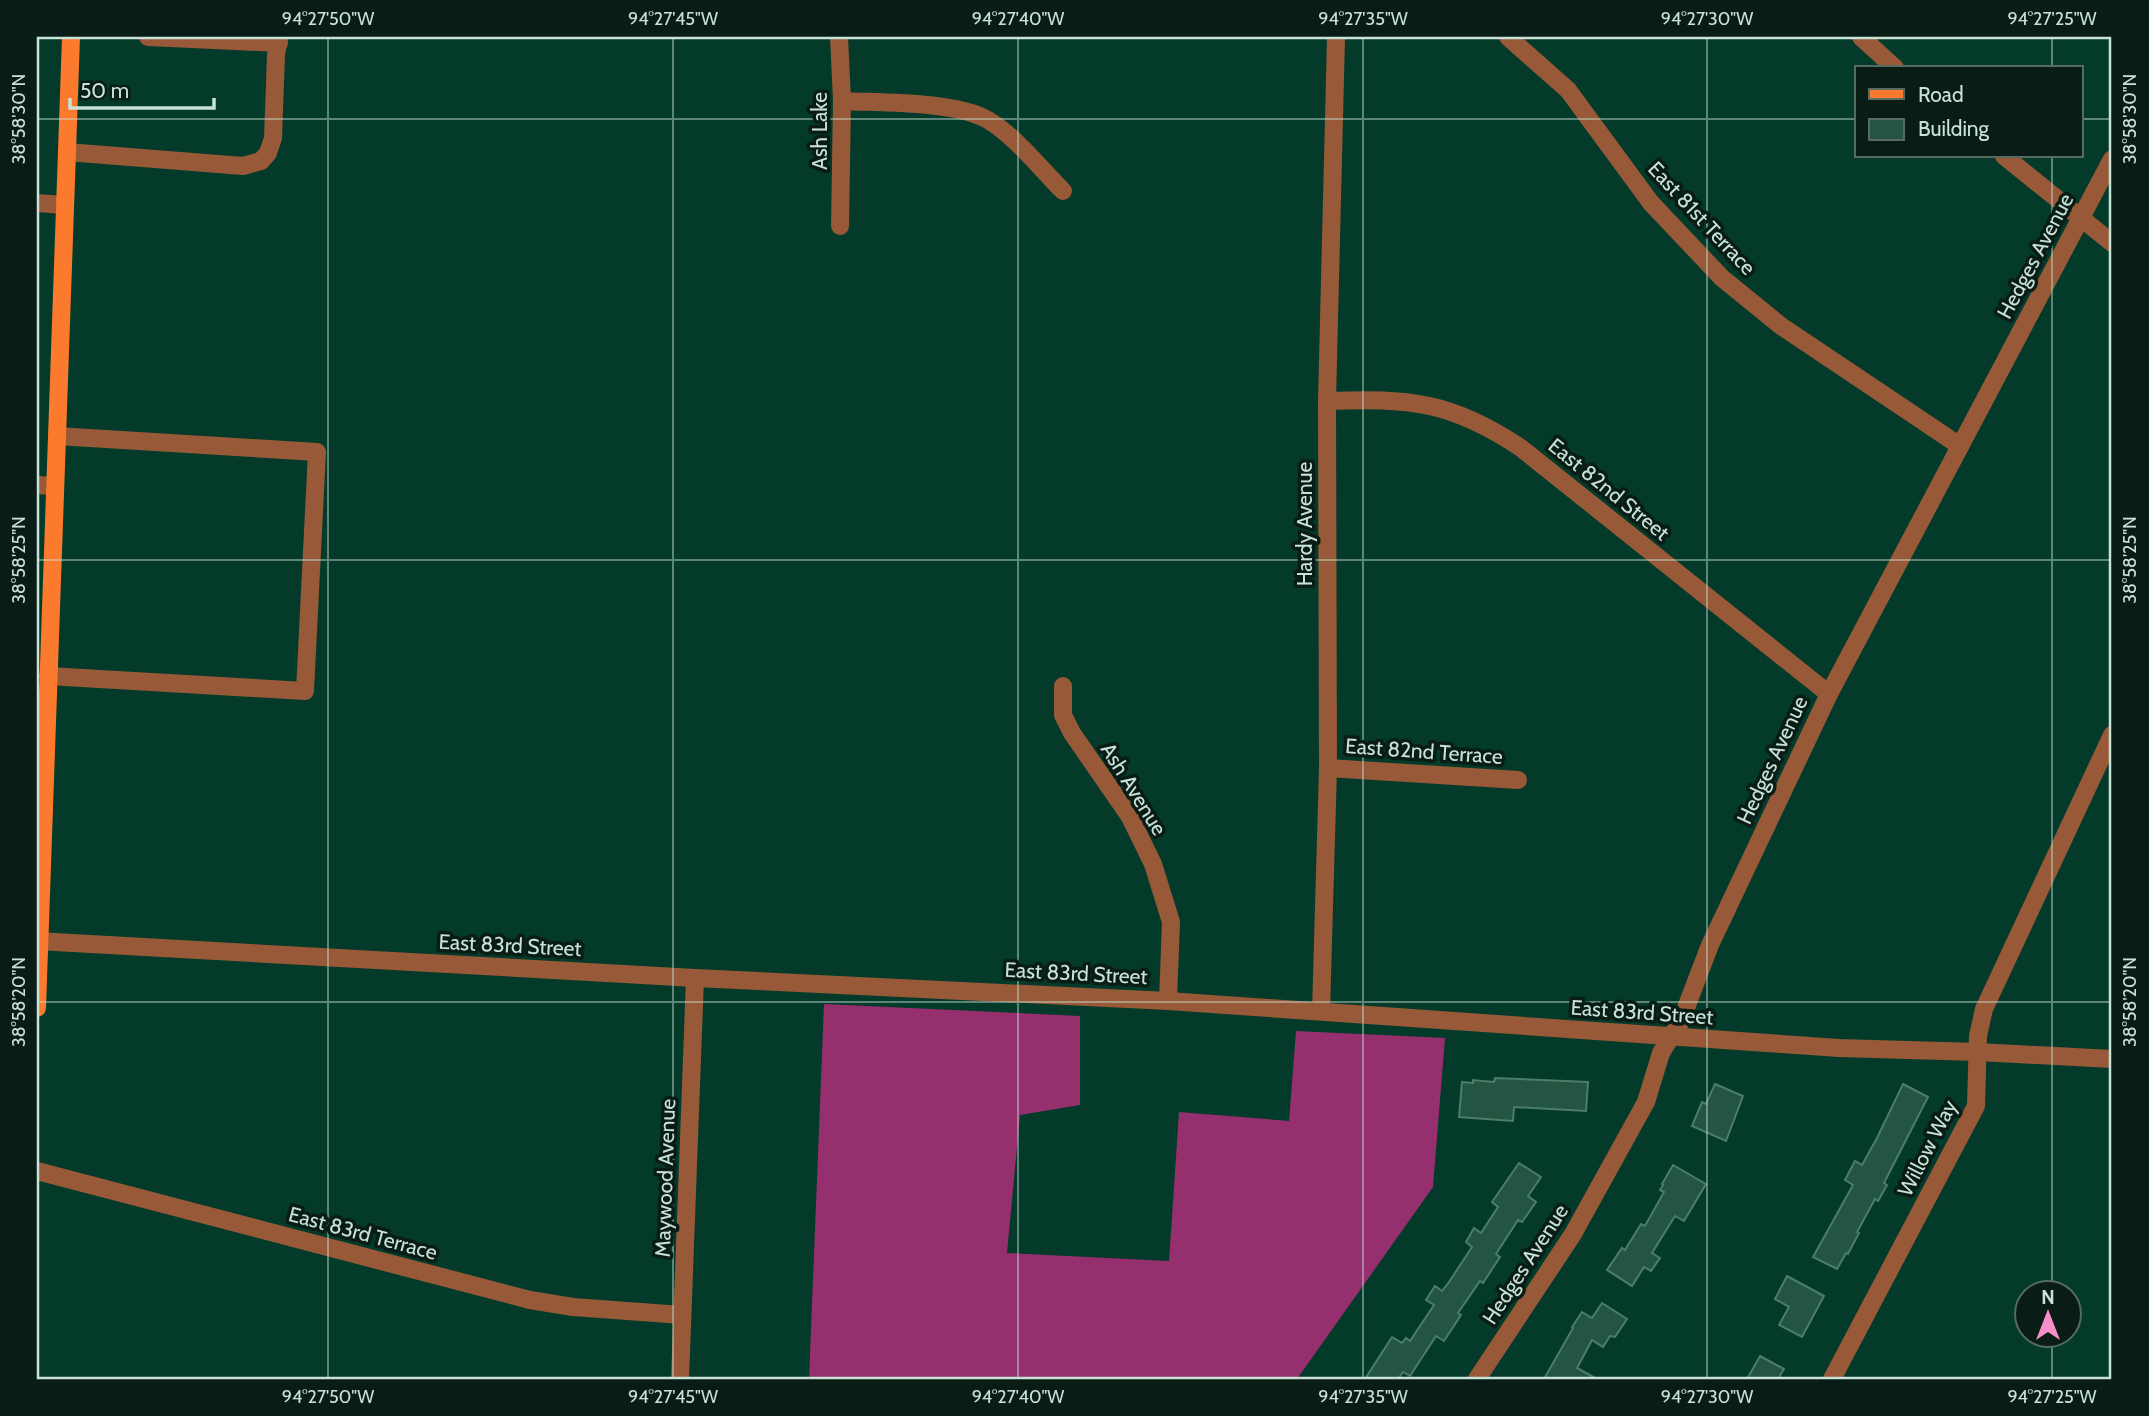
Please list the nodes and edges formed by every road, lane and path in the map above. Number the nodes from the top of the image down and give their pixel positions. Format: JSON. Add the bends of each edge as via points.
{"nodes":[{"id":1,"x":71,"y":37,"type":"edge"},
{"id":2,"x":148,"y":37,"type":"edge"},
{"id":3,"x":839,"y":37,"type":"edge"},
{"id":4,"x":1336,"y":37,"type":"edge"},
{"id":5,"x":1508,"y":37,"type":"edge"},
{"id":6,"x":1861,"y":37,"type":"edge"},
{"id":7,"x":279,"y":40,"type":"edge"},
{"id":8,"x":1893,"y":66,"type":"edge"},
{"id":9,"x":842,"y":101,"type":"junction"},
{"id":10,"x":67,"y":152,"type":"junction"},
{"id":11,"x":2007,"y":158,"type":"edge"},
{"id":12,"x":2112,"y":159,"type":"edge"},
{"id":13,"x":1063,"y":191,"type":"dead end"},
{"id":14,"x":37,"y":203,"type":"edge"},
{"id":15,"x":65,"y":205,"type":"junction"},
{"id":16,"x":2081,"y":217,"type":"junction"},
{"id":17,"x":840,"y":226,"type":"dead end"},
{"id":18,"x":2112,"y":243,"type":"edge"},
{"id":19,"x":1327,"y":401,"type":"junction"},
{"id":20,"x":57,"y":436,"type":"junction"},
{"id":21,"x":1961,"y":446,"type":"junction"},
{"id":22,"x":37,"y":485,"type":"edge"},
{"id":23,"x":55,"y":486,"type":"junction"},
{"id":24,"x":48,"y":676,"type":"junction"},
{"id":25,"x":1063,"y":686,"type":"dead end"},
{"id":26,"x":1829,"y":695,"type":"junction"},
{"id":27,"x":2112,"y":736,"type":"edge"},
{"id":28,"x":41,"y":746,"type":"edge"},
{"id":29,"x":1328,"y":768,"type":"junction"},
{"id":30,"x":1518,"y":780,"type":"dead end"},
{"id":31,"x":38,"y":941,"type":"edge"},
{"id":32,"x":695,"y":978,"type":"junction"},
{"id":33,"x":1168,"y":1001,"type":"junction"},
{"id":34,"x":37,"y":1008,"type":"edge"},
{"id":35,"x":1321,"y":1011,"type":"junction"},
{"id":36,"x":1671,"y":1037,"type":"junction"},
{"id":37,"x":1978,"y":1052,"type":"junction"},
{"id":38,"x":2112,"y":1059,"type":"edge"},
{"id":39,"x":37,"y":1171,"type":"edge"},
{"id":40,"x":682,"y":1315,"type":"junction"},
{"id":41,"x":680,"y":1379,"type":"edge"},
{"id":42,"x":1477,"y":1379,"type":"edge"},
{"id":43,"x":1832,"y":1379,"type":"edge"}],
"edges":[{"from":1,"to":10,"type":"main road"},
{"from":2,"to":7,"type":"street"},
{"from":3,"to":9,"type":"street","name":"Ash Lake"},
{"from":4,"to":19,"type":"street","name":"Hardy Avenue"},
{"from":5,"to":21,"type":"street","name":"East 81st Terrace","via":[[1568,90],[1651,203],[1722,278],[1780,326]]},
{"from":6,"to":8,"type":"street"},
{"from":7,"to":10,"type":"street","via":[[273,138],[261,161],[243,166]]},
{"from":9,"to":13,"type":"street","via":[[926,105],[987,120]]},
{"from":9,"to":17,"type":"street","name":"Ash Lake"},
{"from":10,"to":15,"type":"main road"},
{"from":11,"to":16,"type":"street"},
{"from":12,"to":16,"type":"street","name":"Hedges Avenue"},
{"from":14,"to":15,"type":"street"},
{"from":15,"to":20,"type":"main road"},
{"from":16,"to":18,"type":"street"},
{"from":16,"to":21,"type":"street","name":"Hedges Avenue"},
{"from":19,"to":26,"type":"street","name":"East 82nd Street","via":[[1416,402],[1456,412],[1493,430]]},
{"from":19,"to":29,"type":"street","name":"Hardy Avenue"},
{"from":20,"to":23,"type":"main road"},
{"from":20,"to":24,"type":"street","via":[[317,452],[305,691]]},
{"from":21,"to":26,"type":"street","name":"Hedges Avenue"},
{"from":22,"to":23,"type":"street"},
{"from":23,"to":24,"type":"main road"},
{"from":24,"to":28,"type":"main road"},
{"from":25,"to":33,"type":"street","name":"Ash Avenue","via":[[1063,715],[1072,733],[1130,817],[1153,864],[1171,922]]},
{"from":26,"to":36,"type":"street","name":"Hedges Avenue"},
{"from":27,"to":37,"type":"street","name":"Willow Way","via":[[1984,1009]]},
{"from":28,"to":31,"type":"main road"},
{"from":29,"to":30,"type":"street","name":"East 82nd Terrace"},
{"from":29,"to":35,"type":"street","name":"Hardy Avenue"},
{"from":31,"to":32,"type":"street","name":"East 83rd Street"},
{"from":31,"to":34,"type":"main road"},
{"from":32,"to":33,"type":"street","name":"East 83rd Street"},
{"from":32,"to":40,"type":"street","name":"Maywood Avenue"},
{"from":33,"to":35,"type":"street","name":"East 83rd Street"},
{"from":35,"to":36,"type":"street","name":"East 83rd Street"},
{"from":36,"to":37,"type":"street","name":"East 83rd Street"},
{"from":36,"to":42,"type":"street","name":"Hedges Avenue","via":[[1661,1053],[1646,1102],[1573,1234]]},
{"from":37,"to":38,"type":"street","name":"East 83rd Street"},
{"from":37,"to":43,"type":"street","name":"Willow Way","via":[[1976,1106]]},
{"from":39,"to":40,"type":"street","name":"East 83rd Terrace","via":[[530,1300]]},
{"from":40,"to":41,"type":"street","name":"Maywood Avenue"}]}
